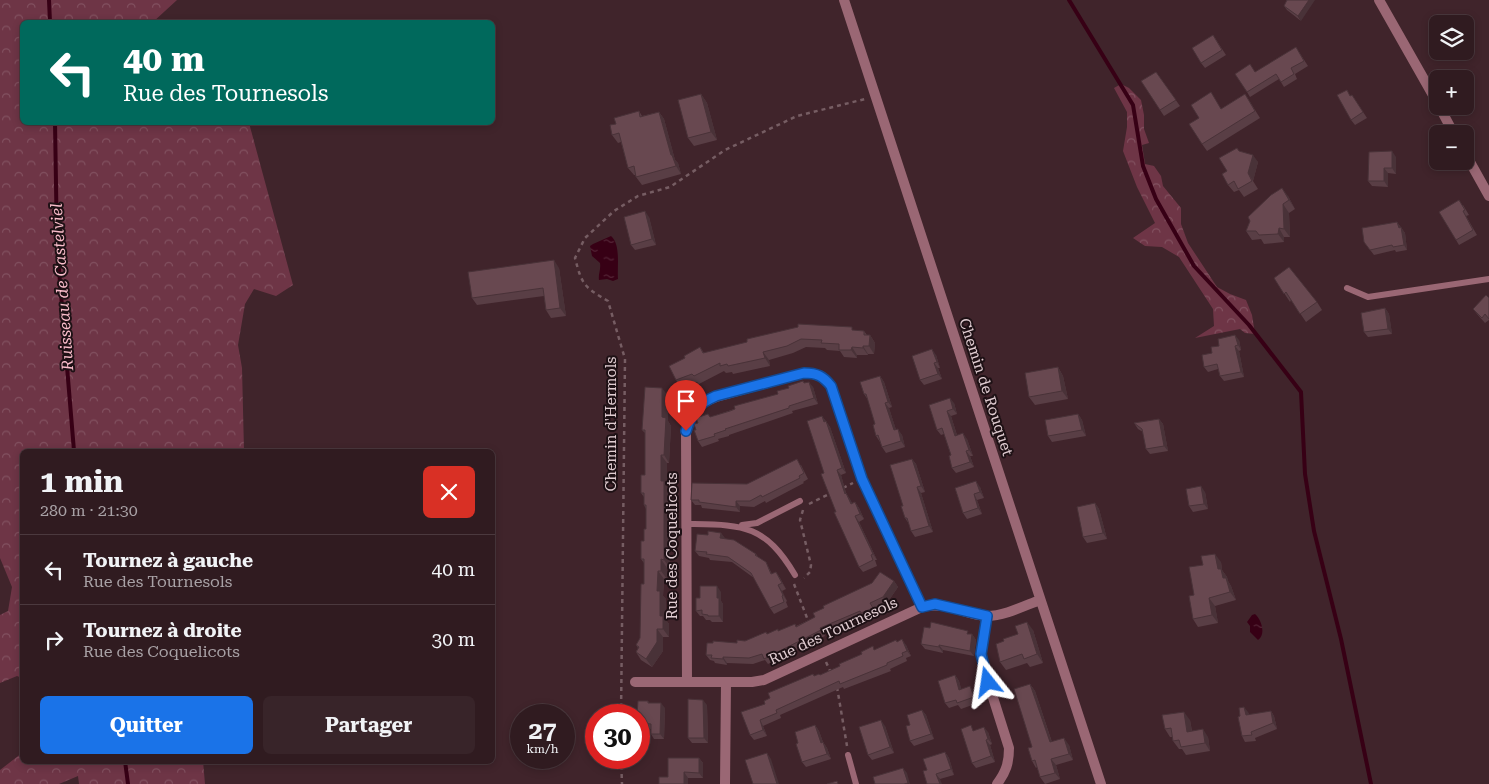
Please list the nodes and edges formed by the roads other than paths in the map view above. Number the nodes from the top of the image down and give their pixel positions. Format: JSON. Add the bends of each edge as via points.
{"nodes":[{"id":1,"x":844,"y":0,"type":"edge"},
{"id":2,"x":1379,"y":0,"type":"edge"},
{"id":3,"x":1429,"y":89,"type":"edge"},
{"id":4,"x":1474,"y":169,"type":"edge"},
{"id":5,"x":1489,"y":196,"type":"edge"},
{"id":6,"x":1489,"y":279,"type":"edge"},
{"id":7,"x":1347,"y":288,"type":"dead end"},
{"id":8,"x":800,"y":501,"type":"dead end"},
{"id":9,"x":687,"y":524,"type":"junction"},
{"id":10,"x":730,"y":525,"type":"junction"},
{"id":11,"x":795,"y":575,"type":"road end"},
{"id":12,"x":1040,"y":600,"type":"junction"},
{"id":13,"x":922,"y":607,"type":"junction"},
{"id":14,"x":987,"y":616,"type":"junction"},
{"id":15,"x":635,"y":682,"type":"dead end"},
{"id":16,"x":687,"y":682,"type":"junction"},
{"id":17,"x":726,"y":683,"type":"junction"},
{"id":18,"x":848,"y":755,"type":"dead end"},
{"id":19,"x":725,"y":784,"type":"edge"},
{"id":20,"x":856,"y":784,"type":"edge"},
{"id":21,"x":997,"y":784,"type":"edge"},
{"id":22,"x":1101,"y":784,"type":"edge"}],
"edges":[{"from":1,"to":12,"type":"street","name":"Chemin de Rouquet"},
{"from":2,"to":3,"type":"street"},
{"from":4,"to":5,"type":"street"},
{"from":6,"to":7,"type":"lane","via":[[1368,296]]},
{"from":8,"to":10,"type":"lane","via":[[757,523]]},
{"from":9,"to":10,"type":"lane"},
{"from":9,"to":13,"type":"street","name":"Rue des Coquelicots","via":[[686,431],[691,416],[716,396],[815,373],[831,386],[862,479]]},
{"from":9,"to":16,"type":"street","name":"Rue des Coquelicots"},
{"from":10,"to":11,"type":"lane","via":[[747,528],[760,535],[774,546]]},
{"from":12,"to":14,"type":"street","name":"Rue des Tournesols"},
{"from":12,"to":22,"type":"street","name":"Chemin de Rouquet"},
{"from":13,"to":14,"type":"street","name":"Rue des Tournesols","via":[[935,604]]},
{"from":13,"to":17,"type":"street","name":"Rue des Tournesols","via":[[764,680]]},
{"from":14,"to":21,"type":"street","via":[[981,654],[983,666],[1009,748],[1005,774]]},
{"from":15,"to":16,"type":"street","name":"Rue des Tournesols"},
{"from":16,"to":17,"type":"street","name":"Rue des Tournesols"},
{"from":17,"to":19,"type":"street"},
{"from":18,"to":20,"type":"lane"}]}
